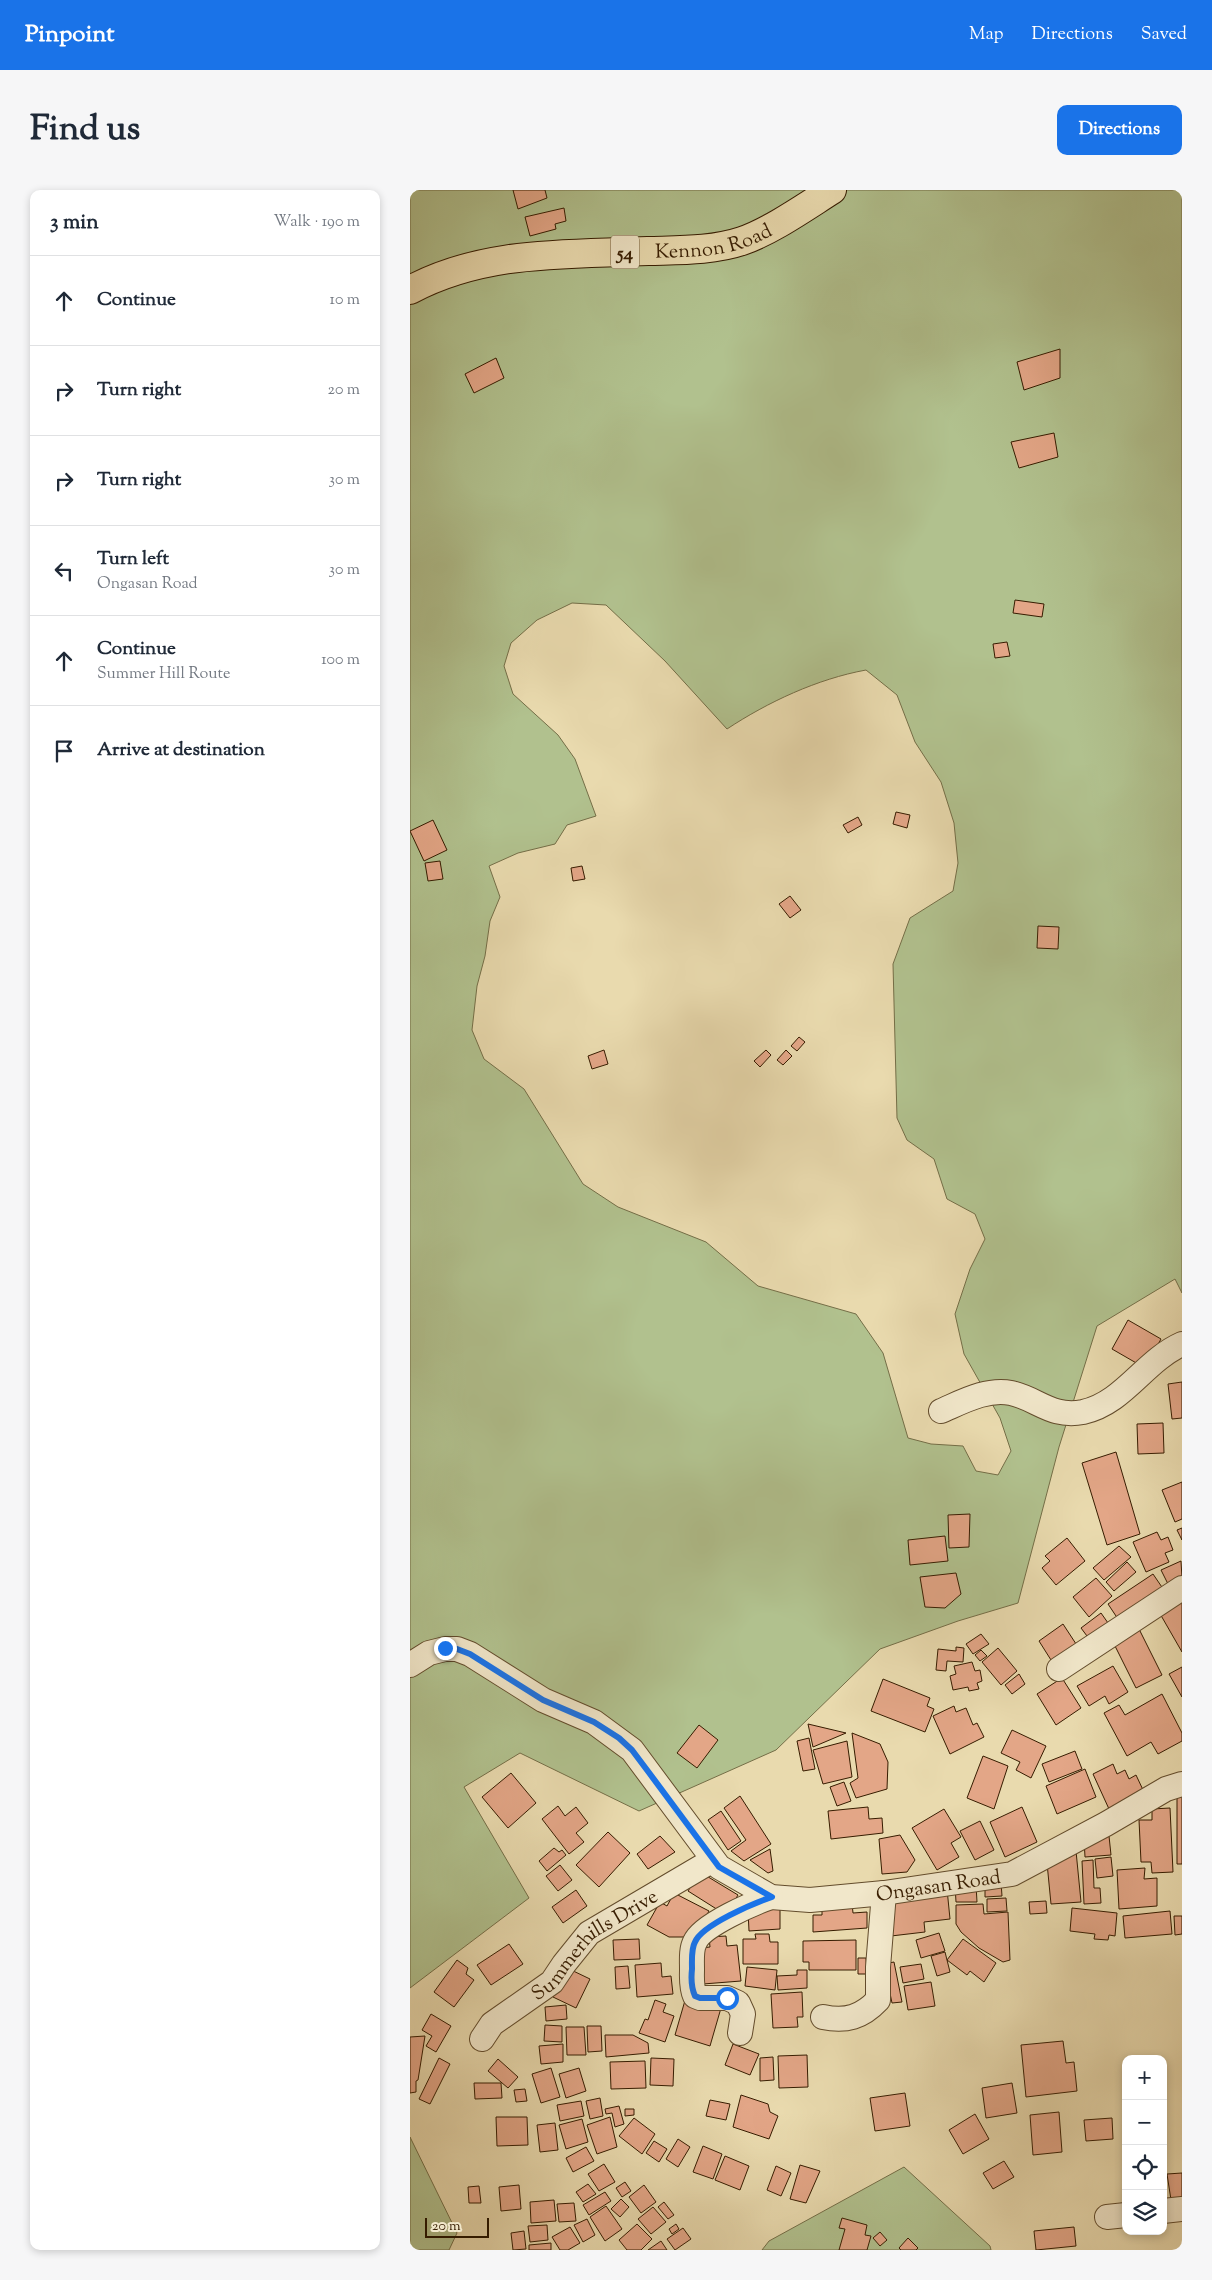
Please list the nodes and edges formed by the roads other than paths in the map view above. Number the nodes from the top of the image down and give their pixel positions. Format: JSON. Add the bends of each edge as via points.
{"nodes":[{"id":1,"x":832,"y":190,"type":"edge"},
{"id":2,"x":410,"y":290,"type":"edge"},
{"id":3,"x":1182,"y":1344,"type":"edge"},
{"id":4,"x":941,"y":1411,"type":"dead end"},
{"id":5,"x":1182,"y":1588,"type":"edge"},
{"id":6,"x":410,"y":1665,"type":"edge"},
{"id":7,"x":1059,"y":1669,"type":"dead end"},
{"id":8,"x":1182,"y":1784,"type":"edge"},
{"id":9,"x":713,"y":1860,"type":"junction"},
{"id":10,"x":884,"y":1892,"type":"junction"},
{"id":11,"x":772,"y":1897,"type":"junction"},
{"id":12,"x":823,"y":2017,"type":"dead end"},
{"id":13,"x":740,"y":2033,"type":"dead end"},
{"id":14,"x":482,"y":2039,"type":"dead end"},
{"id":15,"x":1182,"y":2209,"type":"edge"},
{"id":16,"x":1167,"y":2211,"type":"edge"}],
"edges":[{"from":1,"to":2,"type":"highway","name":"Kennon Road","number":"54","via":[[743,240],[714,247],[488,261],[444,273]]},
{"from":3,"to":4,"type":"street","via":[[1168,1352],[1111,1402],[1093,1409],[1062,1414],[1010,1393],[996,1393],[978,1396]]},
{"from":5,"to":7,"type":"street"},
{"from":6,"to":9,"type":"street","name":"Ongasan Road","via":[[429,1653],[445,1648],[457,1649],[543,1700],[594,1722],[632,1750]]},
{"from":8,"to":10,"type":"street","name":"Ongasan Road","via":[[1166,1789],[1012,1874]]},
{"from":9,"to":11,"type":"street","name":"Ongasan Road","via":[[719,1867]]},
{"from":9,"to":14,"type":"street","name":"Summerhills Drive","via":[[590,1933],[552,1982],[492,2024]]},
{"from":10,"to":11,"type":"street","name":"Ongasan Road","via":[[810,1900]]},
{"from":10,"to":12,"type":"street","via":[[878,2000],[869,2010],[847,2020]]},
{"from":11,"to":13,"type":"street","via":[[718,1921],[694,1942],[692,1978],[695,1996],[727,1998],[738,2003],[743,2014]]},
{"from":15,"to":16,"type":"street"}]}
